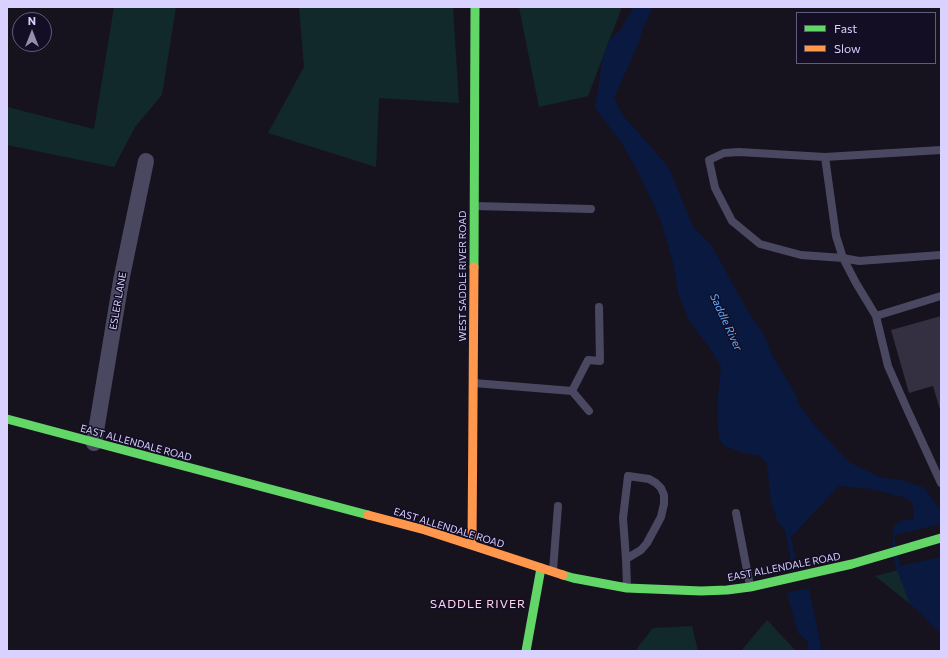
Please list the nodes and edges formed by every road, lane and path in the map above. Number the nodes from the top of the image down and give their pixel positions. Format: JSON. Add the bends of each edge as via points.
{"nodes":[{"id":1,"x":475,"y":7,"type":"edge"},
{"id":2,"x":941,"y":150,"type":"edge"},
{"id":3,"x":825,"y":157,"type":"junction"},
{"id":4,"x":146,"y":161,"type":"dead end"},
{"id":5,"x":474,"y":206,"type":"junction"},
{"id":6,"x":591,"y":209,"type":"dead end"},
{"id":7,"x":941,"y":255,"type":"edge"},
{"id":8,"x":843,"y":258,"type":"junction"},
{"id":9,"x":941,"y":296,"type":"edge"},
{"id":10,"x":599,"y":307,"type":"dead end"},
{"id":11,"x":876,"y":316,"type":"junction"},
{"id":12,"x":473,"y":383,"type":"junction"},
{"id":13,"x":572,"y":391,"type":"junction"},
{"id":14,"x":590,"y":411,"type":"dead end"},
{"id":15,"x":7,"y":419,"type":"edge"},
{"id":16,"x":94,"y":443,"type":"junction"},
{"id":17,"x":941,"y":482,"type":"edge"},
{"id":18,"x":558,"y":506,"type":"dead end"},
{"id":19,"x":736,"y":512,"type":"dead end"},
{"id":20,"x":941,"y":538,"type":"edge"},
{"id":21,"x":472,"y":546,"type":"junction"},
{"id":22,"x":626,"y":559,"type":"junction"},
{"id":23,"x":541,"y":568,"type":"junction"},
{"id":24,"x":553,"y":571,"type":"junction"},
{"id":25,"x":750,"y":587,"type":"junction"},
{"id":26,"x":626,"y":588,"type":"junction"},
{"id":27,"x":526,"y":651,"type":"edge"}],
"edges":[{"from":1,"to":5,"type":"main road","name":"WEST SADDLE RIVER ROAD"},
{"from":2,"to":3,"type":"lane"},
{"from":3,"to":8,"type":"lane","via":[[836,236]]},
{"from":3,"to":8,"type":"lane","via":[[740,152],[724,153],[709,160],[714,188],[732,221],[760,244],[801,255]]},
{"from":4,"to":16,"type":"street","name":"ESLER LANE","via":[[121,281]]},
{"from":5,"to":6,"type":"lane"},
{"from":5,"to":12,"type":"main road","name":"WEST SADDLE RIVER ROAD"},
{"from":7,"to":8,"type":"lane","via":[[859,261]]},
{"from":8,"to":11,"type":"lane"},
{"from":9,"to":11,"type":"lane"},
{"from":10,"to":13,"type":"lane","via":[[600,360],[588,360]]},
{"from":11,"to":17,"type":"lane","via":[[888,366]]},
{"from":12,"to":13,"type":"lane"},
{"from":12,"to":21,"type":"main road","name":"WEST SADDLE RIVER ROAD"},
{"from":13,"to":14,"type":"lane"},
{"from":15,"to":16,"type":"main road","name":"EAST ALLENDALE ROAD"},
{"from":16,"to":21,"type":"main road","name":"EAST ALLENDALE ROAD","via":[[425,530]]},
{"from":18,"to":24,"type":"lane"},
{"from":19,"to":25,"type":"lane"},
{"from":20,"to":25,"type":"main road","name":"EAST ALLENDALE ROAD","via":[[852,564]]},
{"from":21,"to":23,"type":"main road","name":"EAST ALLENDALE ROAD"},
{"from":22,"to":22,"type":"lane","via":[[647,543],[661,517],[664,495],[661,488],[649,479],[628,476],[623,518]]},
{"from":22,"to":26,"type":"lane"},
{"from":23,"to":24,"type":"main road","name":"EAST ALLENDALE ROAD"},
{"from":23,"to":27,"type":"main road"},
{"from":24,"to":26,"type":"main road","name":"EAST ALLENDALE ROAD"},
{"from":25,"to":26,"type":"main road","name":"EAST ALLENDALE ROAD","via":[[701,591]]}]}
